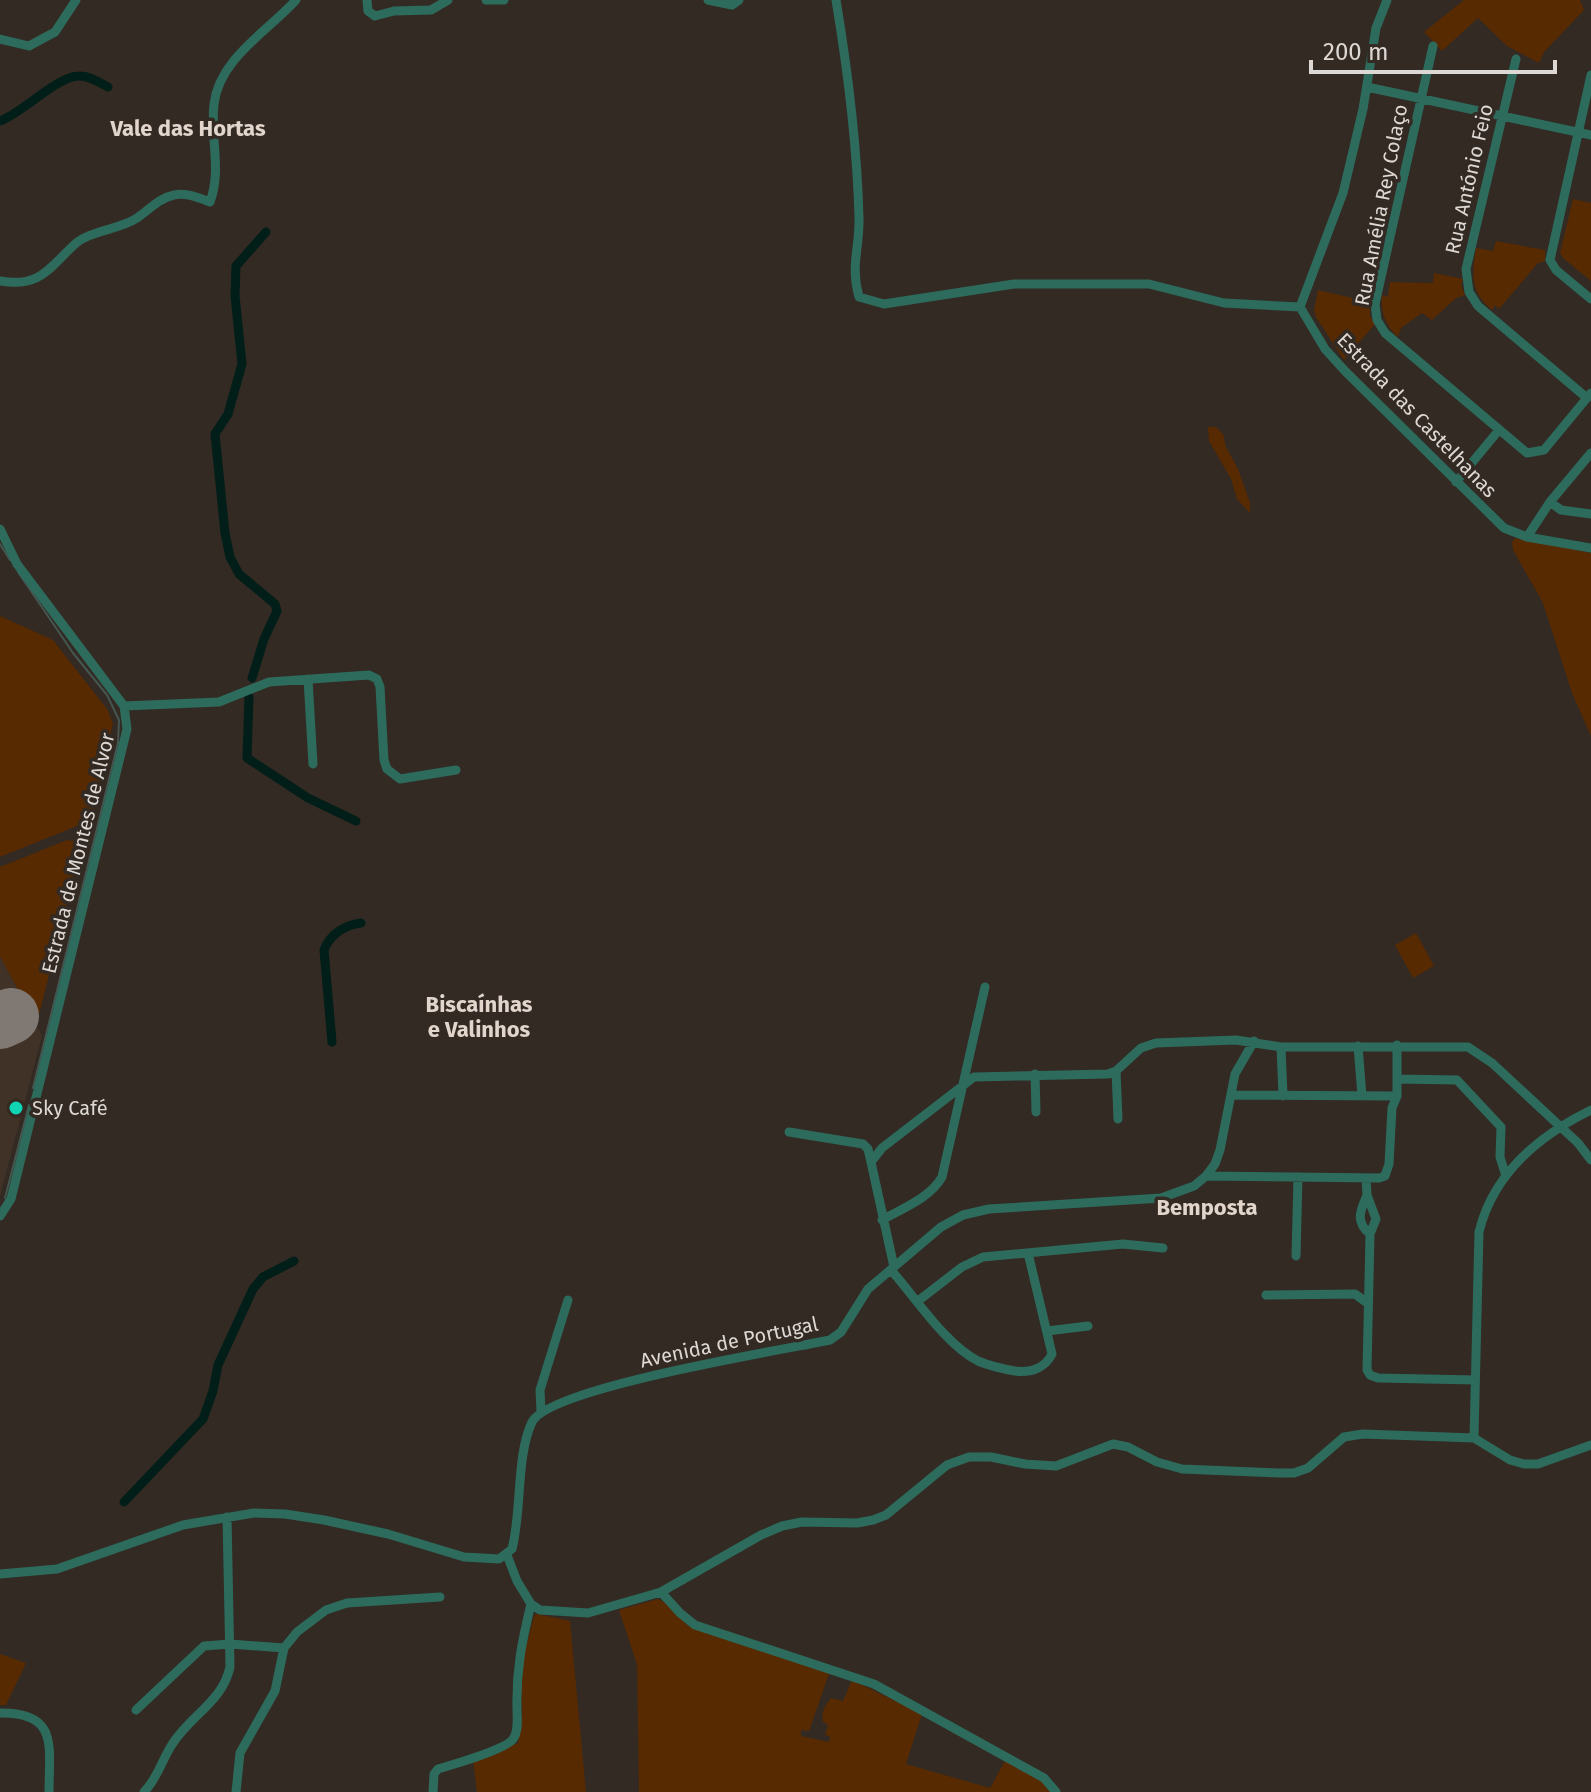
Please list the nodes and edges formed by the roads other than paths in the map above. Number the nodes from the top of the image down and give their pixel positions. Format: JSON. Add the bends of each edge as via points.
{"nodes":[{"id":1,"x":76,"y":0,"type":"edge"},
{"id":2,"x":296,"y":0,"type":"edge"},
{"id":3,"x":367,"y":0,"type":"edge"},
{"id":4,"x":448,"y":0,"type":"edge"},
{"id":5,"x":486,"y":0,"type":"edge"},
{"id":6,"x":504,"y":0,"type":"edge"},
{"id":7,"x":708,"y":0,"type":"edge"},
{"id":8,"x":739,"y":0,"type":"edge"},
{"id":9,"x":836,"y":0,"type":"edge"},
{"id":10,"x":1387,"y":0,"type":"edge"},
{"id":11,"x":0,"y":39,"type":"edge"},
{"id":12,"x":1433,"y":46,"type":"dead end"},
{"id":13,"x":1516,"y":59,"type":"dead end"},
{"id":14,"x":1591,"y":75,"type":"edge"},
{"id":15,"x":1367,"y":87,"type":"junction"},
{"id":16,"x":1421,"y":98,"type":"junction"},
{"id":17,"x":1501,"y":115,"type":"junction"},
{"id":18,"x":1576,"y":133,"type":"junction"},
{"id":19,"x":1591,"y":135,"type":"edge"},
{"id":20,"x":0,"y":281,"type":"edge"},
{"id":21,"x":1591,"y":299,"type":"edge"},
{"id":22,"x":1300,"y":307,"type":"junction"},
{"id":23,"x":1589,"y":396,"type":"edge"},
{"id":24,"x":1499,"y":430,"type":"junction"},
{"id":25,"x":1591,"y":453,"type":"edge"},
{"id":26,"x":1456,"y":482,"type":"junction"},
{"id":27,"x":1550,"y":502,"type":"junction"},
{"id":28,"x":1591,"y":514,"type":"edge"},
{"id":29,"x":0,"y":529,"type":"edge"},
{"id":30,"x":1527,"y":537,"type":"junction"},
{"id":31,"x":1591,"y":548,"type":"edge"},
{"id":32,"x":308,"y":679,"type":"junction"},
{"id":33,"x":124,"y":706,"type":"junction"},
{"id":34,"x":302,"y":759,"type":"dead end"},
{"id":35,"x":456,"y":770,"type":"dead end"},
{"id":36,"x":985,"y":987,"type":"dead end"},
{"id":37,"x":1254,"y":1041,"type":"junction"},
{"id":38,"x":1397,"y":1045,"type":"junction"},
{"id":39,"x":1358,"y":1046,"type":"junction"},
{"id":40,"x":1281,"y":1047,"type":"junction"},
{"id":41,"x":1116,"y":1071,"type":"junction"},
{"id":42,"x":1035,"y":1074,"type":"junction"},
{"id":43,"x":1398,"y":1079,"type":"junction"},
{"id":44,"x":963,"y":1083,"type":"junction"},
{"id":45,"x":1231,"y":1095,"type":"junction"},
{"id":46,"x":1283,"y":1096,"type":"junction"},
{"id":47,"x":1362,"y":1096,"type":"junction"},
{"id":48,"x":1397,"y":1096,"type":"junction"},
{"id":49,"x":1591,"y":1110,"type":"edge"},
{"id":50,"x":1036,"y":1112,"type":"dead end"},
{"id":51,"x":1118,"y":1119,"type":"dead end"},
{"id":52,"x":1561,"y":1127,"type":"junction"},
{"id":53,"x":789,"y":1132,"type":"dead end"},
{"id":54,"x":1591,"y":1160,"type":"edge"},
{"id":55,"x":871,"y":1162,"type":"junction"},
{"id":56,"x":1505,"y":1173,"type":"junction"},
{"id":57,"x":1206,"y":1176,"type":"junction"},
{"id":58,"x":1298,"y":1177,"type":"junction"},
{"id":59,"x":1366,"y":1178,"type":"junction"},
{"id":60,"x":1367,"y":1195,"type":"junction"},
{"id":61,"x":0,"y":1216,"type":"edge"},
{"id":62,"x":882,"y":1220,"type":"junction"},
{"id":63,"x":1370,"y":1234,"type":"junction"},
{"id":64,"x":1163,"y":1248,"type":"dead end"},
{"id":65,"x":1028,"y":1253,"type":"junction"},
{"id":66,"x":1296,"y":1256,"type":"dead end"},
{"id":67,"x":893,"y":1268,"type":"junction"},
{"id":68,"x":1266,"y":1295,"type":"dead end"},
{"id":69,"x":568,"y":1300,"type":"dead end"},
{"id":70,"x":918,"y":1301,"type":"junction"},
{"id":71,"x":1366,"y":1302,"type":"junction"},
{"id":72,"x":1088,"y":1326,"type":"dead end"},
{"id":73,"x":1047,"y":1331,"type":"junction"},
{"id":74,"x":1475,"y":1380,"type":"junction"},
{"id":75,"x":541,"y":1412,"type":"junction"},
{"id":76,"x":1474,"y":1438,"type":"junction"},
{"id":77,"x":1591,"y":1445,"type":"edge"},
{"id":78,"x":227,"y":1517,"type":"junction"},
{"id":79,"x":507,"y":1555,"type":"junction"},
{"id":80,"x":0,"y":1574,"type":"edge"},
{"id":81,"x":661,"y":1592,"type":"junction"},
{"id":82,"x":440,"y":1597,"type":"dead end"},
{"id":83,"x":531,"y":1604,"type":"junction"},
{"id":84,"x":230,"y":1644,"type":"junction"},
{"id":85,"x":284,"y":1648,"type":"junction"},
{"id":86,"x":136,"y":1710,"type":"dead end"},
{"id":87,"x":0,"y":1713,"type":"edge"},
{"id":88,"x":49,"y":1792,"type":"edge"},
{"id":89,"x":144,"y":1792,"type":"edge"},
{"id":90,"x":236,"y":1792,"type":"edge"},
{"id":91,"x":433,"y":1792,"type":"edge"},
{"id":92,"x":1056,"y":1792,"type":"edge"}],
"edges":[{"from":1,"to":11,"type":"street","via":[[55,32],[29,46]]},
{"from":2,"to":20,"type":"street","via":[[231,62],[214,102],[217,174],[210,202],[185,194],[170,196],[136,219],[81,240],[41,276],[17,283]]},
{"from":3,"to":4,"type":"street","via":[[368,11],[375,16],[431,10]]},
{"from":5,"to":6,"type":"street"},
{"from":7,"to":8,"type":"street","via":[[732,5]]},
{"from":9,"to":22,"type":"street","via":[[848,68],[860,220],[853,273],[859,297],[884,304],[1014,284],[1149,284],[1224,303]]},
{"from":10,"to":15,"type":"street","via":[[1373,37]]},
{"from":12,"to":16,"type":"street","name":"Rua Amélia Rey Colaço"},
{"from":13,"to":17,"type":"street","name":"Rua António Feio"},
{"from":14,"to":18,"type":"street"},
{"from":15,"to":16,"type":"street"},
{"from":15,"to":22,"type":"street","via":[[1343,193]]},
{"from":16,"to":17,"type":"street"},
{"from":16,"to":24,"type":"street","name":"Rua Amélia Rey Colaço","via":[[1375,304],[1377,320],[1405,352]]},
{"from":17,"to":18,"type":"street"},
{"from":17,"to":23,"type":"street","name":"Rua António Feio","via":[[1466,269],[1469,292],[1478,306]]},
{"from":18,"to":19,"type":"street"},
{"from":18,"to":21,"type":"street","via":[[1550,260]]},
{"from":22,"to":26,"type":"street","name":"Estrada das Castelhanas","via":[[1325,349]]},
{"from":23,"to":24,"type":"street","name":"Rua Amélia Rey Colaço","via":[[1535,454]]},
{"from":24,"to":26,"type":"street"},
{"from":25,"to":27,"type":"street"},
{"from":26,"to":30,"type":"street","name":"Estrada das Castelhanas","via":[[1504,528]]},
{"from":27,"to":28,"type":"street","via":[[1561,510]]},
{"from":27,"to":30,"type":"street"},
{"from":29,"to":33,"type":"street","via":[[17,564]]},
{"from":30,"to":31,"type":"street"},
{"from":32,"to":33,"type":"street","via":[[269,682],[219,702]]},
{"from":32,"to":34,"type":"street","via":[[313,762]]},
{"from":32,"to":35,"type":"street","via":[[377,679],[384,760],[394,776]]},
{"from":33,"to":61,"type":"street","name":"Estrada de Montes de Alvor","via":[[122,757],[11,1199]]},
{"from":36,"to":44,"type":"street"},
{"from":37,"to":40,"type":"street"},
{"from":37,"to":41,"type":"street","via":[[1147,1044]]},
{"from":37,"to":45,"type":"street","via":[[1235,1074]]},
{"from":38,"to":39,"type":"street"},
{"from":38,"to":43,"type":"street"},
{"from":38,"to":52,"type":"street","via":[[1468,1047]]},
{"from":39,"to":40,"type":"street"},
{"from":39,"to":47,"type":"street"},
{"from":40,"to":46,"type":"street"},
{"from":41,"to":42,"type":"street"},
{"from":41,"to":51,"type":"street"},
{"from":42,"to":44,"type":"street","via":[[987,1075]]},
{"from":42,"to":50,"type":"street"},
{"from":43,"to":48,"type":"street"},
{"from":43,"to":56,"type":"street","via":[[1449,1079],[1461,1084],[1501,1127]]},
{"from":44,"to":55,"type":"street"},
{"from":44,"to":62,"type":"street","via":[[942,1177],[925,1195]]},
{"from":45,"to":46,"type":"street"},
{"from":45,"to":57,"type":"street","via":[[1220,1150]]},
{"from":46,"to":47,"type":"street"},
{"from":47,"to":48,"type":"street"},
{"from":48,"to":59,"type":"street","via":[[1390,1121],[1388,1172]]},
{"from":49,"to":52,"type":"street"},
{"from":52,"to":54,"type":"street"},
{"from":52,"to":56,"type":"street"},
{"from":53,"to":55,"type":"street","via":[[863,1144]]},
{"from":55,"to":62,"type":"street"},
{"from":56,"to":74,"type":"street","via":[[1479,1232]]},
{"from":57,"to":58,"type":"street"},
{"from":57,"to":67,"type":"street","name":"Avenida de Portugal","via":[[1161,1198],[976,1211],[941,1227]]},
{"from":58,"to":59,"type":"street"},
{"from":58,"to":66,"type":"street"},
{"from":59,"to":60,"type":"street"},
{"from":60,"to":63,"type":"street","via":[[1376,1219]]},
{"from":60,"to":63,"type":"street","via":[[1359,1221]]},
{"from":62,"to":67,"type":"street"},
{"from":63,"to":71,"type":"street"},
{"from":64,"to":65,"type":"street","via":[[1123,1244]]},
{"from":65,"to":70,"type":"street","via":[[973,1260]]},
{"from":65,"to":73,"type":"street"},
{"from":67,"to":70,"type":"street"},
{"from":67,"to":75,"type":"street","name":"Avenida de Portugal","via":[[868,1289],[841,1332],[830,1340],[696,1365]]},
{"from":68,"to":71,"type":"street","via":[[1355,1294]]},
{"from":69,"to":75,"type":"street","via":[[540,1390]]},
{"from":70,"to":73,"type":"street","via":[[962,1350],[1000,1368],[1023,1372],[1047,1363],[1052,1354]]},
{"from":71,"to":74,"type":"street","via":[[1370,1375]]},
{"from":72,"to":73,"type":"street"},
{"from":74,"to":76,"type":"street"},
{"from":75,"to":79,"type":"street","via":[[525,1445],[514,1541]]},
{"from":76,"to":77,"type":"street","via":[[1524,1464]]},
{"from":76,"to":81,"type":"street","via":[[1344,1437],[1308,1468],[1294,1473],[1182,1469],[1113,1444],[1056,1466],[969,1457],[947,1465],[886,1515],[857,1523],[782,1526]]},
{"from":78,"to":79,"type":"street","via":[[285,1514],[388,1534],[464,1557]]},
{"from":78,"to":80,"type":"street","via":[[183,1525],[57,1569]]},
{"from":78,"to":84,"type":"street"},
{"from":79,"to":83,"type":"street"},
{"from":81,"to":83,"type":"street","via":[[588,1613],[540,1610]]},
{"from":81,"to":92,"type":"street","via":[[695,1625],[874,1684],[1044,1778]]},
{"from":82,"to":85,"type":"street","via":[[368,1600],[326,1610]]},
{"from":83,"to":91,"type":"street","via":[[518,1658],[513,1739],[438,1769]]},
{"from":84,"to":85,"type":"street"},
{"from":84,"to":86,"type":"street","via":[[198,1648]]},
{"from":84,"to":89,"type":"street","via":[[227,1682],[180,1732]]},
{"from":85,"to":90,"type":"street","via":[[275,1691],[240,1753]]},
{"from":87,"to":88,"type":"street","via":[[27,1715],[46,1732]]}]}
